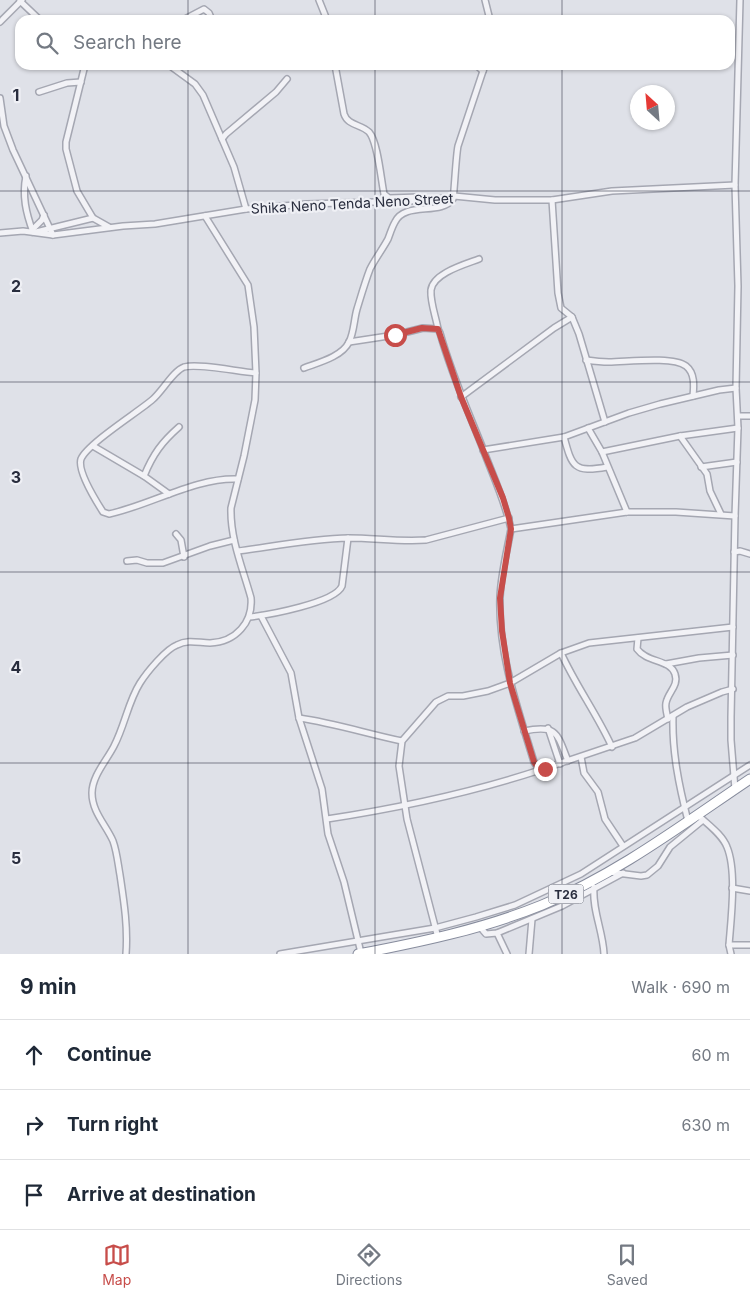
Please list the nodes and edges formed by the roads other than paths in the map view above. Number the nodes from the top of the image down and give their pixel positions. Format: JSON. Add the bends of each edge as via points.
{"nodes":[{"id":1,"x":319,"y":0,"type":"edge"},
{"id":2,"x":485,"y":0,"type":"edge"},
{"id":3,"x":740,"y":0,"type":"edge"},
{"id":4,"x":21,"y":1,"type":"edge"},
{"id":5,"x":35,"y":15,"type":"edge"},
{"id":6,"x":193,"y":15,"type":"edge"},
{"id":7,"x":210,"y":15,"type":"edge"},
{"id":8,"x":325,"y":15,"type":"edge"},
{"id":9,"x":489,"y":15,"type":"edge"},
{"id":10,"x":0,"y":22,"type":"edge"},
{"id":11,"x":84,"y":70,"type":"edge"},
{"id":12,"x":176,"y":70,"type":"edge"},
{"id":13,"x":336,"y":70,"type":"edge"},
{"id":14,"x":483,"y":70,"type":"edge"},
{"id":15,"x":287,"y":79,"type":"dead end"},
{"id":16,"x":81,"y":82,"type":"junction"},
{"id":17,"x":39,"y":92,"type":"dead end"},
{"id":18,"x":0,"y":98,"type":"edge"},
{"id":19,"x":222,"y":139,"type":"junction"},
{"id":20,"x":26,"y":176,"type":"junction"},
{"id":21,"x":735,"y":185,"type":"junction"},
{"id":22,"x":454,"y":195,"type":"junction"},
{"id":23,"x":552,"y":200,"type":"junction"},
{"id":24,"x":246,"y":209,"type":"junction"},
{"id":25,"x":44,"y":215,"type":"junction"},
{"id":26,"x":205,"y":216,"type":"junction"},
{"id":27,"x":92,"y":218,"type":"junction"},
{"id":28,"x":110,"y":227,"type":"junction"},
{"id":29,"x":50,"y":229,"type":"junction"},
{"id":30,"x":31,"y":231,"type":"junction"},
{"id":31,"x":0,"y":233,"type":"edge"},
{"id":32,"x":53,"y":235,"type":"junction"},
{"id":33,"x":479,"y":259,"type":"dead end"},
{"id":34,"x":572,"y":317,"type":"junction"},
{"id":35,"x":438,"y":329,"type":"junction"},
{"id":36,"x":349,"y":342,"type":"junction"},
{"id":37,"x":586,"y":360,"type":"junction"},
{"id":38,"x":304,"y":368,"type":"dead end"},
{"id":39,"x":256,"y":374,"type":"junction"},
{"id":40,"x":736,"y":388,"type":"junction"},
{"id":41,"x":693,"y":396,"type":"junction"},
{"id":42,"x":461,"y":397,"type":"junction"},
{"id":43,"x":738,"y":416,"type":"junction"},
{"id":44,"x":750,"y":416,"type":"edge"},
{"id":45,"x":605,"y":422,"type":"junction"},
{"id":46,"x":179,"y":428,"type":"dead end"},
{"id":47,"x":588,"y":428,"type":"junction"},
{"id":48,"x":738,"y":428,"type":"junction"},
{"id":49,"x":680,"y":436,"type":"junction"},
{"id":50,"x":564,"y":437,"type":"junction"},
{"id":51,"x":93,"y":446,"type":"junction"},
{"id":52,"x":483,"y":450,"type":"junction"},
{"id":53,"x":602,"y":452,"type":"junction"},
{"id":54,"x":737,"y":462,"type":"junction"},
{"id":55,"x":607,"y":467,"type":"junction"},
{"id":56,"x":702,"y":467,"type":"junction"},
{"id":57,"x":144,"y":476,"type":"junction"},
{"id":58,"x":238,"y":479,"type":"junction"},
{"id":59,"x":169,"y":494,"type":"junction"},
{"id":60,"x":627,"y":512,"type":"junction"},
{"id":61,"x":721,"y":514,"type":"junction"},
{"id":62,"x":735,"y":516,"type":"junction"},
{"id":63,"x":509,"y":518,"type":"junction"},
{"id":64,"x":511,"y":529,"type":"junction"},
{"id":65,"x":176,"y":534,"type":"dead end"},
{"id":66,"x":348,"y":538,"type":"junction"},
{"id":67,"x":234,"y":540,"type":"junction"},
{"id":68,"x":238,"y":551,"type":"junction"},
{"id":69,"x":734,"y":552,"type":"junction"},
{"id":70,"x":750,"y":554,"type":"edge"},
{"id":71,"x":184,"y":557,"type":"junction"},
{"id":72,"x":127,"y":561,"type":"dead end"},
{"id":73,"x":262,"y":616,"type":"junction"},
{"id":74,"x":249,"y":617,"type":"junction"},
{"id":75,"x":732,"y":627,"type":"junction"},
{"id":76,"x":638,"y":638,"type":"junction"},
{"id":77,"x":561,"y":653,"type":"junction"},
{"id":78,"x":733,"y":655,"type":"junction"},
{"id":79,"x":666,"y":664,"type":"junction"},
{"id":80,"x":510,"y":683,"type":"junction"},
{"id":81,"x":733,"y":689,"type":"junction"},
{"id":82,"x":671,"y":717,"type":"junction"},
{"id":83,"x":299,"y":718,"type":"junction"},
{"id":84,"x":548,"y":728,"type":"junction"},
{"id":85,"x":524,"y":731,"type":"junction"},
{"id":86,"x":402,"y":741,"type":"junction"},
{"id":87,"x":612,"y":747,"type":"junction"},
{"id":88,"x":581,"y":757,"type":"junction"},
{"id":89,"x":568,"y":761,"type":"junction"},
{"id":90,"x":560,"y":764,"type":"junction"},
{"id":91,"x":750,"y":765,"type":"edge"},
{"id":92,"x":540,"y":770,"type":"junction"},
{"id":93,"x":734,"y":775,"type":"junction"},
{"id":94,"x":750,"y":779,"type":"edge"},
{"id":95,"x":735,"y":789,"type":"junction"},
{"id":96,"x":405,"y":807,"type":"junction"},
{"id":97,"x":685,"y":808,"type":"junction"},
{"id":98,"x":701,"y":817,"type":"junction"},
{"id":99,"x":327,"y":819,"type":"junction"},
{"id":100,"x":688,"y":821,"type":"junction"},
{"id":101,"x":623,"y":846,"type":"junction"},
{"id":102,"x":609,"y":872,"type":"junction"},
{"id":103,"x":623,"y":873,"type":"junction"},
{"id":104,"x":594,"y":884,"type":"junction"},
{"id":105,"x":732,"y":888,"type":"junction"},
{"id":106,"x":750,"y":891,"type":"edge"},
{"id":107,"x":532,"y":919,"type":"junction"},
{"id":108,"x":480,"y":927,"type":"junction"},
{"id":109,"x":435,"y":928,"type":"junction"},
{"id":110,"x":497,"y":933,"type":"junction"},
{"id":111,"x":438,"y":938,"type":"junction"},
{"id":112,"x":358,"y":940,"type":"junction"},
{"id":113,"x":729,"y":945,"type":"junction"},
{"id":114,"x":750,"y":945,"type":"edge"},
{"id":115,"x":126,"y":954,"type":"edge"},
{"id":116,"x":280,"y":954,"type":"edge"},
{"id":117,"x":360,"y":954,"type":"edge"},
{"id":118,"x":507,"y":954,"type":"edge"},
{"id":119,"x":528,"y":954,"type":"edge"},
{"id":120,"x":604,"y":954,"type":"edge"},
{"id":121,"x":731,"y":954,"type":"edge"}],
"edges":[{"from":1,"to":8,"type":"street"},
{"from":2,"to":9,"type":"street"},
{"from":3,"to":21,"type":"street"},
{"from":4,"to":5,"type":"street"},
{"from":4,"to":10,"type":"street"},
{"from":6,"to":7,"type":"street","via":[[204,9]]},
{"from":11,"to":16,"type":"street"},
{"from":12,"to":19,"type":"street","via":[[199,88]]},
{"from":13,"to":22,"type":"street","via":[[345,119],[370,134],[384,194],[396,198]]},
{"from":14,"to":22,"type":"street","via":[[457,153]]},
{"from":15,"to":19,"type":"street"},
{"from":16,"to":17,"type":"street"},
{"from":16,"to":27,"type":"street","via":[[66,149],[77,191]]},
{"from":18,"to":20,"type":"street","via":[[4,126]]},
{"from":19,"to":24,"type":"street"},
{"from":20,"to":25,"type":"street"},
{"from":20,"to":30,"type":"street","via":[[25,204]]},
{"from":21,"to":23,"type":"street","name":"Shika Neno Tenda Neno Street","via":[[612,191]]},
{"from":21,"to":40,"type":"street","via":[[738,286]]},
{"from":22,"to":23,"type":"street","name":"Shika Neno Tenda Neno Street","via":[[495,200]]},
{"from":22,"to":24,"type":"street","name":"Shika Neno Tenda Neno Street","via":[[409,201]]},
{"from":22,"to":36,"type":"street","via":[[442,207],[407,213],[396,220],[371,268]]},
{"from":23,"to":34,"type":"street","via":[[558,293],[561,308]]},
{"from":24,"to":26,"type":"street","name":"Shika Neno Tenda Neno Street"},
{"from":25,"to":29,"type":"street"},
{"from":25,"to":30,"type":"street"},
{"from":26,"to":28,"type":"street","name":"Shika Neno Tenda Neno Street"},
{"from":26,"to":39,"type":"street","via":[[248,285],[254,321]]},
{"from":27,"to":28,"type":"street"},
{"from":27,"to":29,"type":"street"},
{"from":28,"to":32,"type":"street","name":"Shika Neno Tenda Neno Street"},
{"from":29,"to":30,"type":"street"},
{"from":29,"to":32,"type":"street"},
{"from":30,"to":31,"type":"street","name":"Shika Neno Tenda Neno Street"},
{"from":30,"to":32,"type":"street","name":"Shika Neno Tenda Neno Street"},
{"from":33,"to":35,"type":"street","via":[[455,268],[433,284]]},
{"from":34,"to":37,"type":"street"},
{"from":34,"to":42,"type":"street"},
{"from":35,"to":36,"type":"street","via":[[422,328]]},
{"from":35,"to":42,"type":"street"},
{"from":36,"to":38,"type":"street","via":[[332,357]]},
{"from":37,"to":41,"type":"street","via":[[676,362],[689,369],[693,378]]},
{"from":37,"to":45,"type":"street"},
{"from":39,"to":51,"type":"street","via":[[183,367],[154,398]]},
{"from":39,"to":58,"type":"street","via":[[255,400]]},
{"from":40,"to":41,"type":"street"},
{"from":40,"to":43,"type":"street"},
{"from":41,"to":45,"type":"street"},
{"from":42,"to":52,"type":"street"},
{"from":43,"to":44,"type":"street"},
{"from":43,"to":48,"type":"street"},
{"from":45,"to":47,"type":"street"},
{"from":46,"to":57,"type":"street","via":[[158,448]]},
{"from":47,"to":50,"type":"street"},
{"from":47,"to":53,"type":"street"},
{"from":48,"to":49,"type":"street"},
{"from":48,"to":54,"type":"street"},
{"from":49,"to":53,"type":"street"},
{"from":49,"to":56,"type":"street"},
{"from":50,"to":52,"type":"street"},
{"from":50,"to":55,"type":"street","via":[[574,465],[581,468]]},
{"from":51,"to":57,"type":"street"},
{"from":51,"to":59,"type":"street","via":[[82,458],[81,467],[103,512],[118,512]]},
{"from":52,"to":63,"type":"street"},
{"from":53,"to":55,"type":"street"},
{"from":54,"to":56,"type":"street"},
{"from":54,"to":62,"type":"street"},
{"from":55,"to":60,"type":"street"},
{"from":56,"to":61,"type":"street"},
{"from":57,"to":59,"type":"street"},
{"from":58,"to":59,"type":"street","via":[[223,479]]},
{"from":58,"to":67,"type":"street","via":[[231,508]]},
{"from":60,"to":61,"type":"street"},
{"from":60,"to":64,"type":"street"},
{"from":61,"to":62,"type":"street"},
{"from":62,"to":69,"type":"street"},
{"from":63,"to":64,"type":"street"},
{"from":63,"to":66,"type":"street","via":[[426,540]]},
{"from":64,"to":80,"type":"street","via":[[500,598]]},
{"from":65,"to":71,"type":"street","via":[[182,540]]},
{"from":66,"to":68,"type":"street"},
{"from":66,"to":73,"type":"street","via":[[340,591],[330,598]]},
{"from":67,"to":68,"type":"street"},
{"from":67,"to":71,"type":"street"},
{"from":68,"to":74,"type":"street","via":[[251,598]]},
{"from":69,"to":70,"type":"street"},
{"from":69,"to":75,"type":"street"},
{"from":71,"to":72,"type":"street","via":[[163,563]]},
{"from":73,"to":74,"type":"street"},
{"from":73,"to":83,"type":"street","via":[[291,673]]},
{"from":74,"to":115,"type":"street","via":[[233,636],[211,643],[185,642],[172,647],[141,682],[93,785],[96,813],[117,855],[128,925]]},
{"from":75,"to":76,"type":"street"},
{"from":75,"to":78,"type":"street"},
{"from":76,"to":77,"type":"street","via":[[601,640]]},
{"from":76,"to":79,"type":"street","via":[[640,654]]},
{"from":77,"to":80,"type":"street"},
{"from":77,"to":87,"type":"street"},
{"from":78,"to":79,"type":"street"},
{"from":78,"to":81,"type":"street"},
{"from":79,"to":82,"type":"street","via":[[676,680],[666,701]]},
{"from":80,"to":85,"type":"street"},
{"from":80,"to":86,"type":"street","via":[[488,691],[442,698]]},
{"from":81,"to":82,"type":"street","via":[[703,699]]},
{"from":81,"to":93,"type":"street","via":[[731,740]]},
{"from":82,"to":87,"type":"street"},
{"from":82,"to":97,"type":"street","via":[[674,759]]},
{"from":83,"to":86,"type":"street"},
{"from":83,"to":99,"type":"street","via":[[322,789]]},
{"from":84,"to":85,"type":"street"},
{"from":84,"to":89,"type":"street","via":[[559,738]]},
{"from":84,"to":90,"type":"street"},
{"from":85,"to":92,"type":"street","via":[[534,762]]},
{"from":86,"to":96,"type":"street","via":[[399,766]]},
{"from":87,"to":88,"type":"street"},
{"from":88,"to":89,"type":"street"},
{"from":88,"to":101,"type":"street","via":[[584,773],[598,792],[605,819]]},
{"from":89,"to":90,"type":"street"},
{"from":90,"to":92,"type":"street"},
{"from":91,"to":93,"type":"street"},
{"from":92,"to":96,"type":"street"},
{"from":93,"to":95,"type":"street"},
{"from":93,"to":97,"type":"street"},
{"from":94,"to":95,"type":"highway","number":"T26"},
{"from":95,"to":98,"type":"highway","number":"T26"},
{"from":96,"to":99,"type":"street"},
{"from":96,"to":109,"type":"street"},
{"from":97,"to":100,"type":"street"},
{"from":97,"to":101,"type":"street"},
{"from":98,"to":100,"type":"highway","number":"T26"},
{"from":98,"to":103,"type":"street","via":[[647,875]]},
{"from":98,"to":105,"type":"street","via":[[727,846]]},
{"from":99,"to":112,"type":"street","via":[[328,834]]},
{"from":100,"to":102,"type":"highway","number":"T26"},
{"from":101,"to":109,"type":"street","via":[[581,874],[515,905]]},
{"from":102,"to":103,"type":"street"},
{"from":102,"to":104,"type":"highway","number":"T26"},
{"from":103,"to":104,"type":"street"},
{"from":104,"to":107,"type":"street","via":[[562,906]]},
{"from":104,"to":108,"type":"highway","number":"T26"},
{"from":104,"to":120,"type":"street","via":[[594,905]]},
{"from":105,"to":106,"type":"street"},
{"from":105,"to":113,"type":"street"},
{"from":107,"to":110,"type":"street"},
{"from":107,"to":119,"type":"street"},
{"from":108,"to":110,"type":"street","via":[[486,934]]},
{"from":108,"to":111,"type":"highway","number":"T26"},
{"from":109,"to":111,"type":"street"},
{"from":109,"to":112,"type":"street"},
{"from":110,"to":118,"type":"street"},
{"from":111,"to":117,"type":"highway","number":"T26"},
{"from":112,"to":116,"type":"street"},
{"from":112,"to":117,"type":"street"},
{"from":113,"to":114,"type":"street"},
{"from":113,"to":121,"type":"street"}]}
